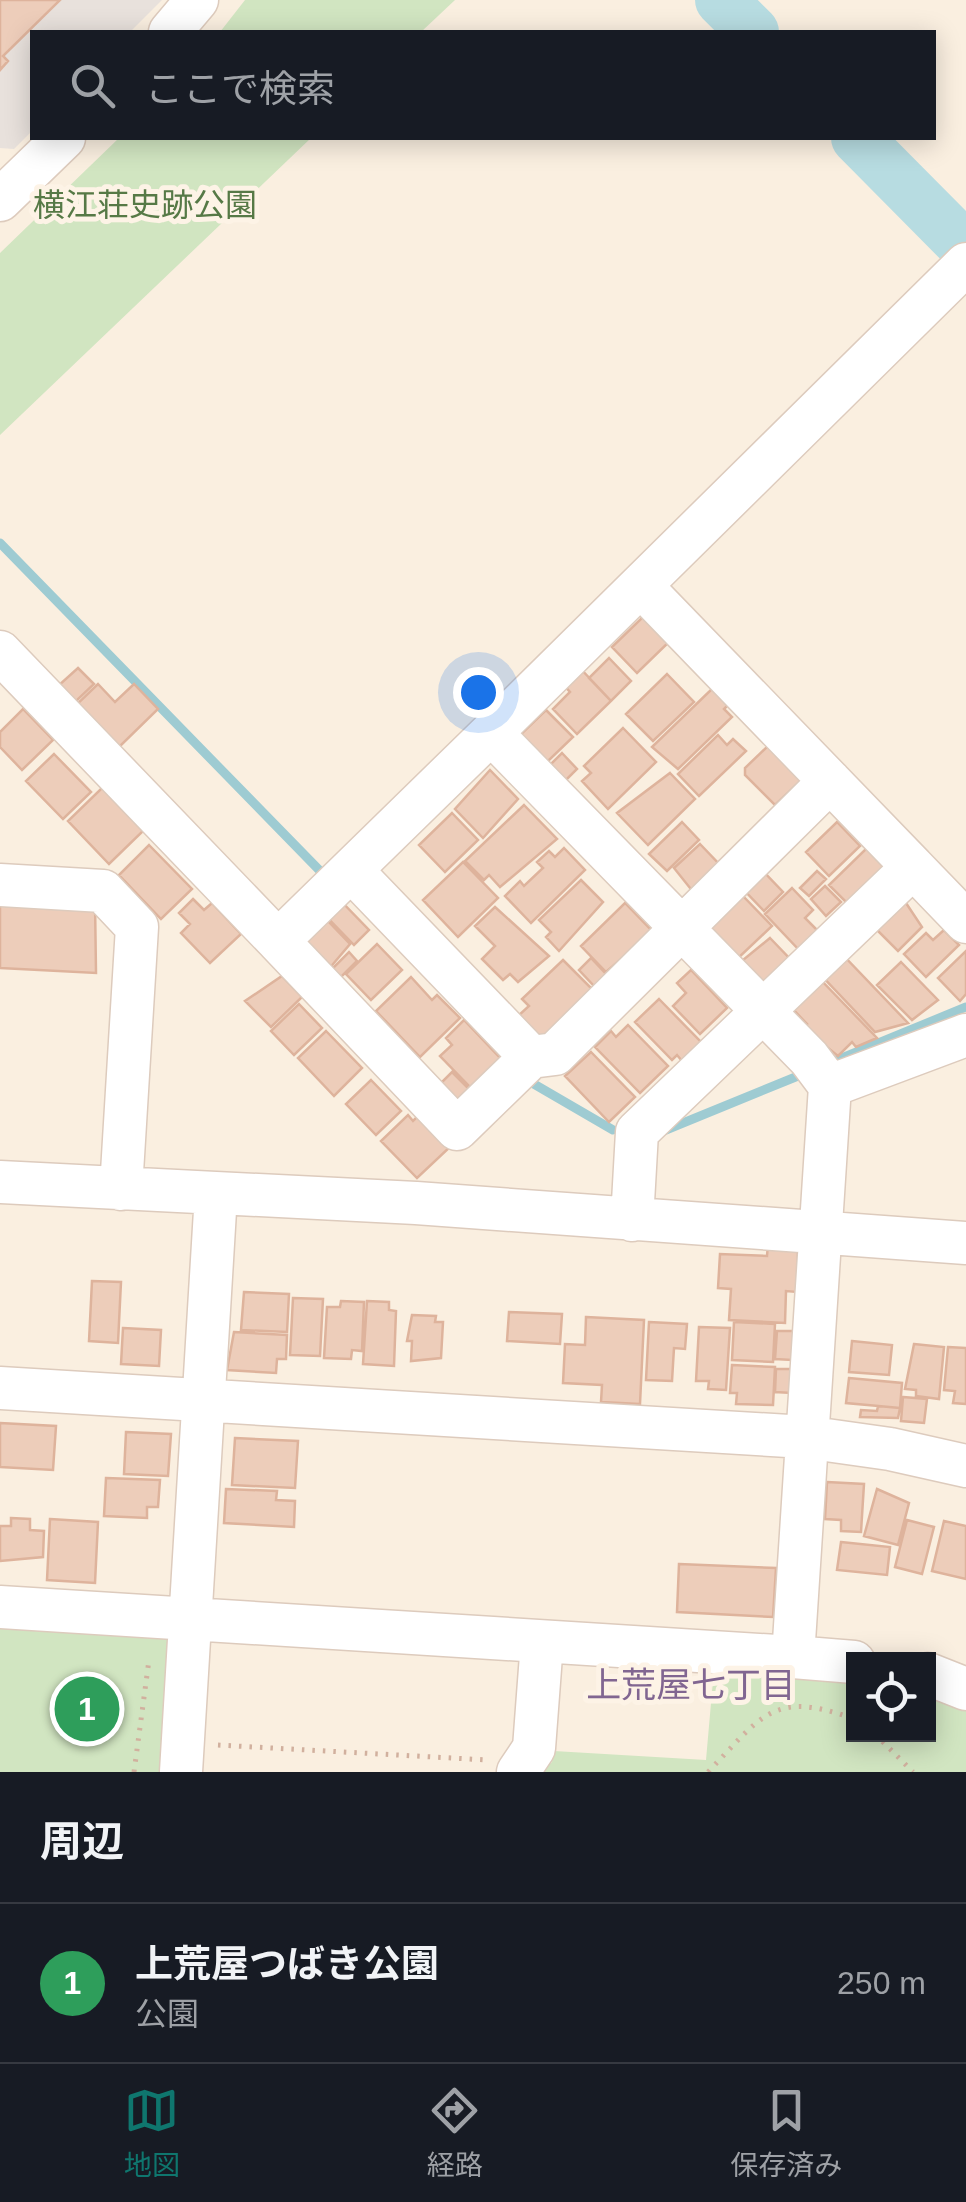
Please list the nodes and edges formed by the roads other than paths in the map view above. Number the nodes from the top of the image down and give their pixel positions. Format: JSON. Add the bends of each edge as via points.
{"nodes":[{"id":1,"x":198,"y":0,"type":"edge"},
{"id":2,"x":172,"y":30,"type":"edge"},
{"id":3,"x":62,"y":140,"type":"edge"},
{"id":4,"x":2,"y":193,"type":"edge"},
{"id":5,"x":962,"y":268,"type":"edge"},
{"id":6,"x":641,"y":586,"type":"junction"},
{"id":7,"x":0,"y":652,"type":"edge"},
{"id":8,"x":492,"y":734,"type":"junction"},
{"id":9,"x":830,"y":781,"type":"junction"},
{"id":10,"x":913,"y":867,"type":"junction"},
{"id":11,"x":351,"y":870,"type":"junction"},
{"id":12,"x":0,"y":885,"type":"edge"},
{"id":13,"x":966,"y":922,"type":"edge"},
{"id":14,"x":680,"y":928,"type":"junction"},
{"id":15,"x":278,"y":941,"type":"junction"},
{"id":16,"x":764,"y":1013,"type":"junction"},
{"id":17,"x":966,"y":1035,"type":"edge"},
{"id":18,"x":531,"y":1057,"type":"junction"},
{"id":19,"x":830,"y":1086,"type":"junction"},
{"id":20,"x":0,"y":1182,"type":"edge"},
{"id":21,"x":121,"y":1190,"type":"junction"},
{"id":22,"x":216,"y":1194,"type":"junction"},
{"id":23,"x":632,"y":1220,"type":"junction"},
{"id":24,"x":820,"y":1234,"type":"junction"},
{"id":25,"x":966,"y":1244,"type":"edge"},
{"id":26,"x":0,"y":1388,"type":"edge"},
{"id":27,"x":203,"y":1403,"type":"junction"},
{"id":28,"x":805,"y":1438,"type":"junction"},
{"id":29,"x":966,"y":1466,"type":"edge"},
{"id":30,"x":0,"y":1607,"type":"edge"},
{"id":31,"x":173,"y":1619,"type":"junction"},
{"id":32,"x":542,"y":1642,"type":"junction"},
{"id":33,"x":793,"y":1657,"type":"junction"},
{"id":34,"x":846,"y":1661,"type":"edge"},
{"id":35,"x":936,"y":1677,"type":"edge"},
{"id":36,"x":966,"y":1689,"type":"edge"},
{"id":37,"x":182,"y":1758,"type":"edge"},
{"id":38,"x":522,"y":1767,"type":"edge"}],
"edges":[{"from":1,"to":2,"type":"street"},
{"from":3,"to":4,"type":"street"},
{"from":5,"to":6,"type":"street"},
{"from":6,"to":8,"type":"street"},
{"from":6,"to":9,"type":"street"},
{"from":7,"to":15,"type":"street"},
{"from":8,"to":11,"type":"street"},
{"from":8,"to":14,"type":"street"},
{"from":9,"to":10,"type":"street"},
{"from":9,"to":14,"type":"street"},
{"from":10,"to":13,"type":"street"},
{"from":10,"to":16,"type":"street"},
{"from":11,"to":15,"type":"street"},
{"from":11,"to":18,"type":"street"},
{"from":12,"to":21,"type":"street","via":[[103,891],[138,927]]},
{"from":14,"to":16,"type":"street"},
{"from":14,"to":18,"type":"street","via":[[555,1054]]},
{"from":15,"to":18,"type":"street","via":[[457,1129]]},
{"from":16,"to":19,"type":"street"},
{"from":16,"to":23,"type":"street","via":[[636,1132]]},
{"from":17,"to":19,"type":"street"},
{"from":19,"to":24,"type":"street"},
{"from":20,"to":21,"type":"street"},
{"from":21,"to":22,"type":"street"},
{"from":22,"to":23,"type":"street"},
{"from":22,"to":27,"type":"street"},
{"from":23,"to":24,"type":"street"},
{"from":24,"to":25,"type":"street"},
{"from":24,"to":28,"type":"street"},
{"from":26,"to":27,"type":"street"},
{"from":27,"to":28,"type":"street"},
{"from":27,"to":31,"type":"street"},
{"from":28,"to":29,"type":"street"},
{"from":28,"to":33,"type":"street"},
{"from":30,"to":31,"type":"street"},
{"from":31,"to":32,"type":"street"},
{"from":31,"to":37,"type":"street"},
{"from":32,"to":33,"type":"street"},
{"from":32,"to":38,"type":"street","via":[[534,1748]]},
{"from":33,"to":34,"type":"street"},
{"from":35,"to":36,"type":"street"}]}
